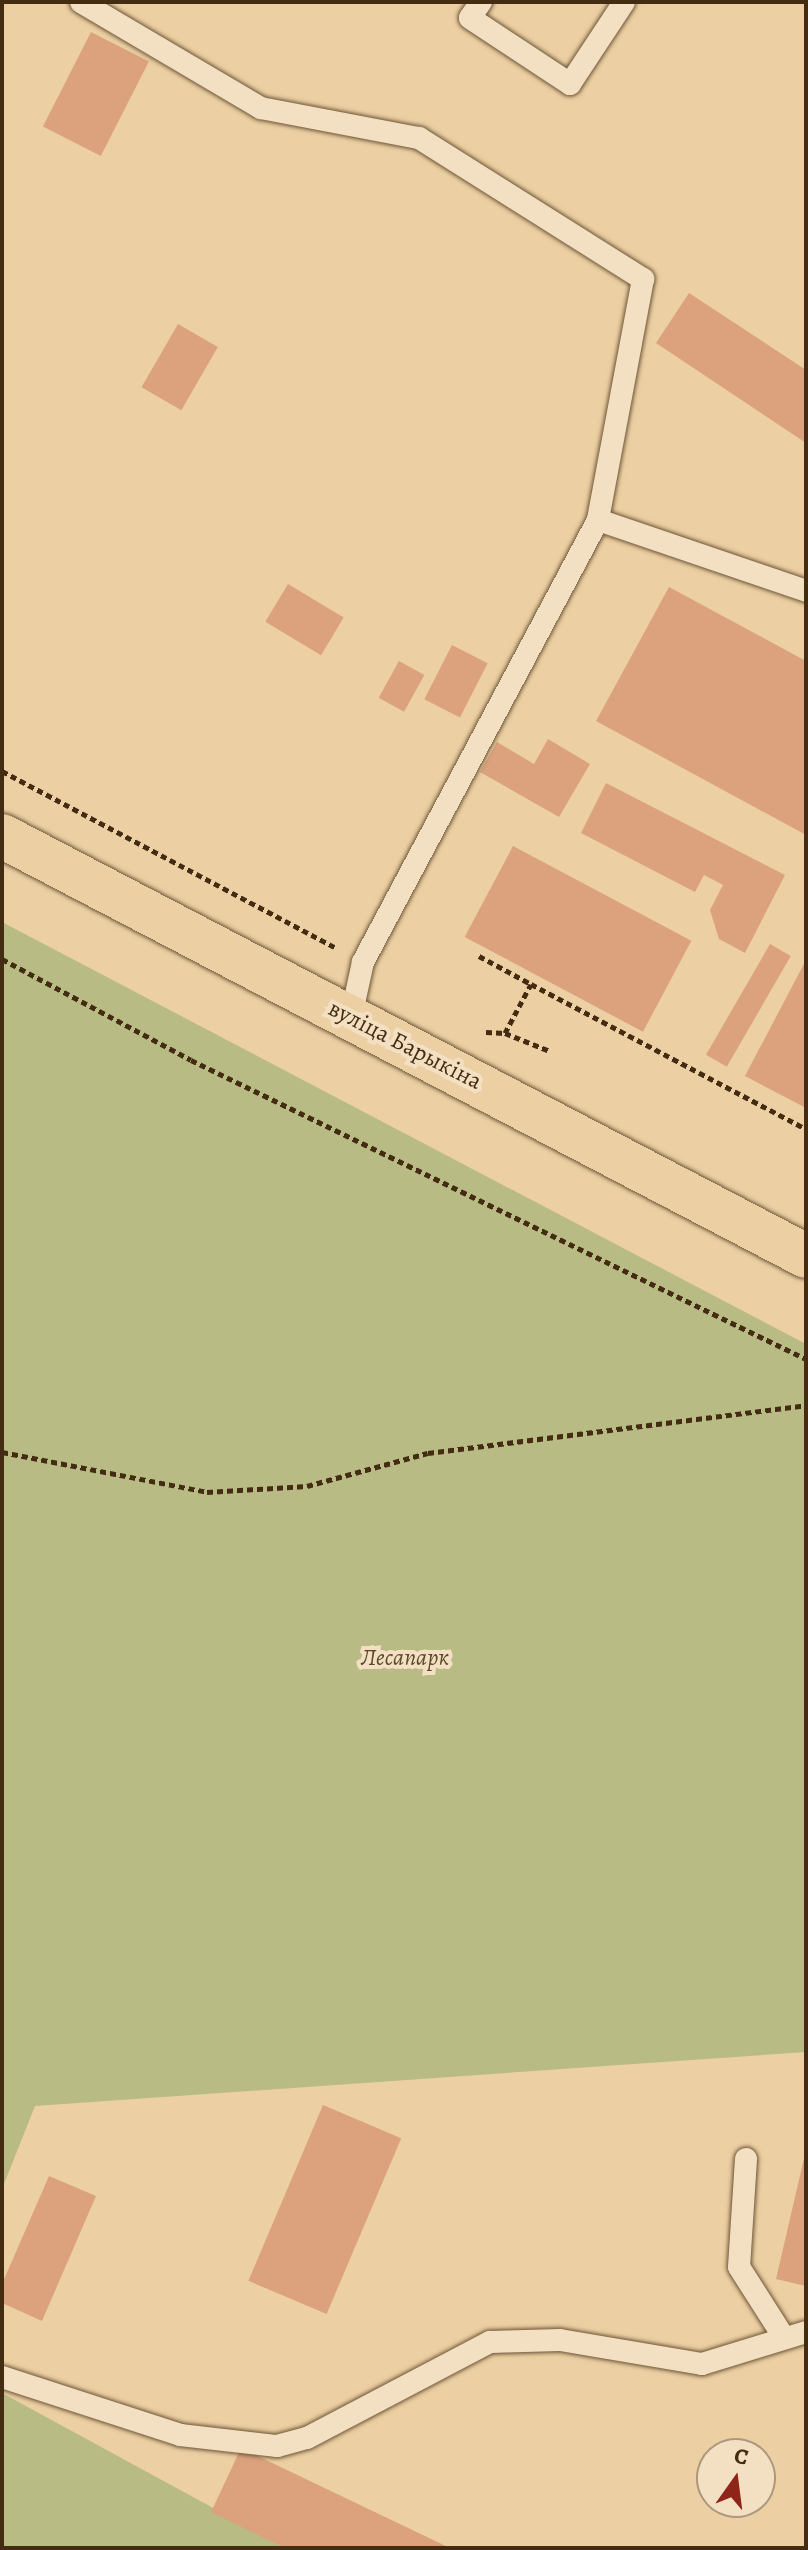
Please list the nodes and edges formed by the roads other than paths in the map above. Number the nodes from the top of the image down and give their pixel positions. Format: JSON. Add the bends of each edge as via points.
{"nodes":[{"id":1,"x":81,"y":2,"type":"edge"},
{"id":2,"x":481,"y":2,"type":"edge"},
{"id":3,"x":624,"y":2,"type":"edge"},
{"id":4,"x":598,"y":520,"type":"junction"},
{"id":5,"x":806,"y":591,"type":"edge"},
{"id":6,"x":2,"y":836,"type":"edge"},
{"id":7,"x":351,"y":1017,"type":"junction"},
{"id":8,"x":806,"y":1256,"type":"edge"},
{"id":9,"x":746,"y":2159,"type":"dead end"},
{"id":10,"x":806,"y":2332,"type":"edge"},
{"id":11,"x":783,"y":2336,"type":"junction"},
{"id":12,"x":2,"y":2377,"type":"edge"}],
"edges":[{"from":1,"to":4,"type":"lane","via":[[261,108],[419,138],[643,279]]},
{"from":2,"to":3,"type":"lane","via":[[470,18],[570,84]]},
{"from":4,"to":5,"type":"lane"},
{"from":4,"to":7,"type":"lane","via":[[363,962]]},
{"from":6,"to":7,"type":"main road","name":"вуліца Барыкіна"},
{"from":7,"to":8,"type":"main road","name":"вуліца Барыкіна"},
{"from":9,"to":11,"type":"lane","via":[[739,2267]]},
{"from":10,"to":11,"type":"lane"},
{"from":11,"to":12,"type":"lane","via":[[702,2364],[560,2340],[490,2342],[307,2438],[277,2446],[180,2435]]}]}
